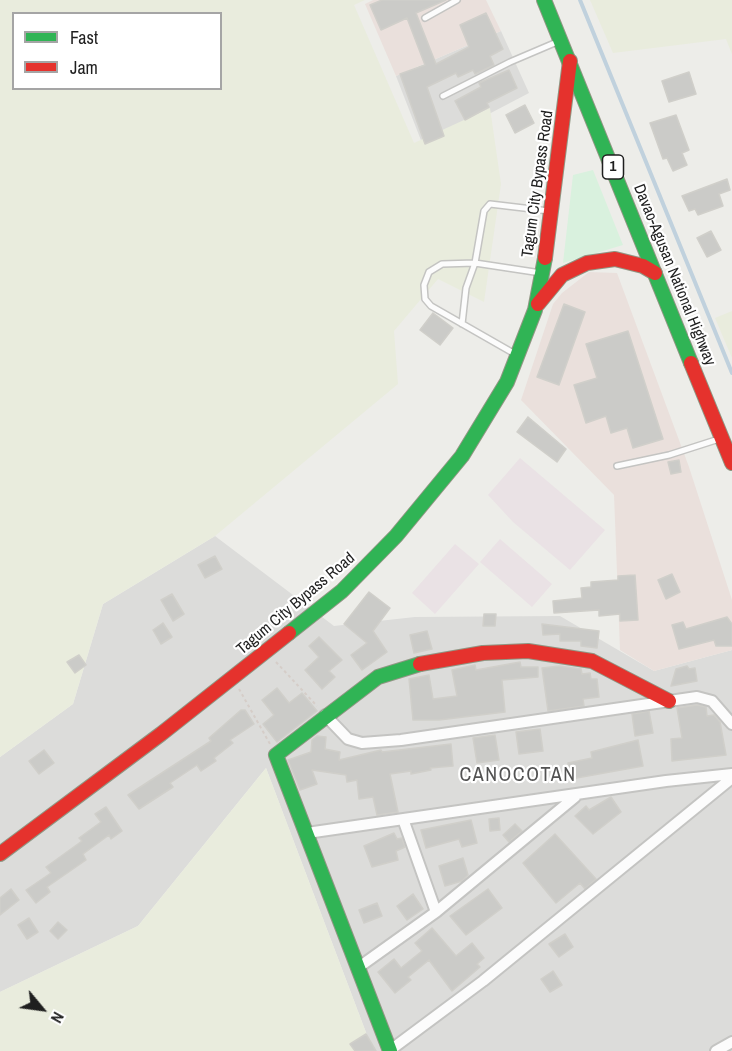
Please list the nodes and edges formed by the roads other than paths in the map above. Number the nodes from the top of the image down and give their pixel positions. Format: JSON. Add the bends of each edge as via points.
{"nodes":[{"id":1,"x":457,"y":0,"type":"edge"},
{"id":2,"x":544,"y":0,"type":"edge"},
{"id":3,"x":425,"y":18,"type":"dead end"},
{"id":4,"x":561,"y":40,"type":"junction"},
{"id":5,"x":570,"y":61,"type":"junction"},
{"id":6,"x":443,"y":96,"type":"dead end"},
{"id":7,"x":552,"y":212,"type":"junction"},
{"id":8,"x":475,"y":263,"type":"junction"},
{"id":9,"x":541,"y":273,"type":"junction"},
{"id":10,"x":655,"y":273,"type":"junction"},
{"id":11,"x":535,"y":310,"type":"junction"},
{"id":12,"x":462,"y":324,"type":"junction"},
{"id":13,"x":519,"y":357,"type":"junction"},
{"id":14,"x":722,"y":438,"type":"junction"},
{"id":15,"x":732,"y":462,"type":"edge"},
{"id":16,"x":616,"y":466,"type":"dead end"},
{"id":17,"x":669,"y":701,"type":"junction"},
{"id":18,"x":325,"y":715,"type":"junction"},
{"id":19,"x":732,"y":724,"type":"edge"},
{"id":20,"x":732,"y":776,"type":"edge"},
{"id":21,"x":576,"y":796,"type":"junction"},
{"id":22,"x":403,"y":819,"type":"junction"},
{"id":23,"x":307,"y":833,"type":"junction"},
{"id":24,"x":0,"y":854,"type":"edge"},
{"id":25,"x":436,"y":912,"type":"junction"},
{"id":26,"x":359,"y":967,"type":"junction"},
{"id":27,"x":732,"y":1042,"type":"edge"},
{"id":28,"x":389,"y":1051,"type":"edge"},
{"id":29,"x":716,"y":1051,"type":"edge"}],
"edges":[{"from":1,"to":3,"type":"lane"},
{"from":2,"to":4,"type":"main road","name":"Davao-Agusan National Highway","number":"1"},
{"from":4,"to":5,"type":"main road","name":"Davao-Agusan National Highway","number":"1"},
{"from":4,"to":6,"type":"lane"},
{"from":5,"to":7,"type":"main road","name":"Tagum City Bypass Road"},
{"from":5,"to":10,"type":"main road","name":"Davao-Agusan National Highway","number":"1"},
{"from":7,"to":8,"type":"lane","via":[[490,204],[484,211]]},
{"from":7,"to":9,"type":"main road","name":"Tagum City Bypass Road"},
{"from":8,"to":9,"type":"lane"},
{"from":8,"to":12,"type":"lane","via":[[466,288]]},
{"from":8,"to":12,"type":"lane","via":[[442,264],[429,272],[424,285],[425,299],[431,306]]},
{"from":9,"to":11,"type":"main road","name":"Tagum City Bypass Road"},
{"from":10,"to":11,"type":"main road","name":"Tagum City Bypass Road","via":[[615,259],[587,262],[551,285]]},
{"from":10,"to":14,"type":"main road","name":"Davao-Agusan National Highway","number":"1"},
{"from":11,"to":13,"type":"main road","name":"Tagum City Bypass Road"},
{"from":12,"to":13,"type":"lane"},
{"from":13,"to":24,"type":"main road","name":"Tagum City Bypass Road","via":[[478,433],[414,516],[342,591],[267,653]]},
{"from":14,"to":15,"type":"main road","name":"Davao-Agusan National Highway","number":"1"},
{"from":14,"to":16,"type":"lane"},
{"from":17,"to":18,"type":"street","via":[[371,743],[348,739]]},
{"from":17,"to":18,"type":"main road","via":[[592,661],[516,650],[391,670]]},
{"from":17,"to":19,"type":"street","via":[[697,697],[712,701]]},
{"from":18,"to":23,"type":"main road","via":[[276,754]]},
{"from":20,"to":21,"type":"street","via":[[677,780]]},
{"from":20,"to":28,"type":"street","via":[[483,981]]},
{"from":21,"to":22,"type":"street"},
{"from":21,"to":25,"type":"street"},
{"from":22,"to":23,"type":"street"},
{"from":22,"to":25,"type":"street"},
{"from":23,"to":26,"type":"main road"},
{"from":25,"to":26,"type":"street"},
{"from":26,"to":28,"type":"main road"},
{"from":27,"to":29,"type":"street"}]}
